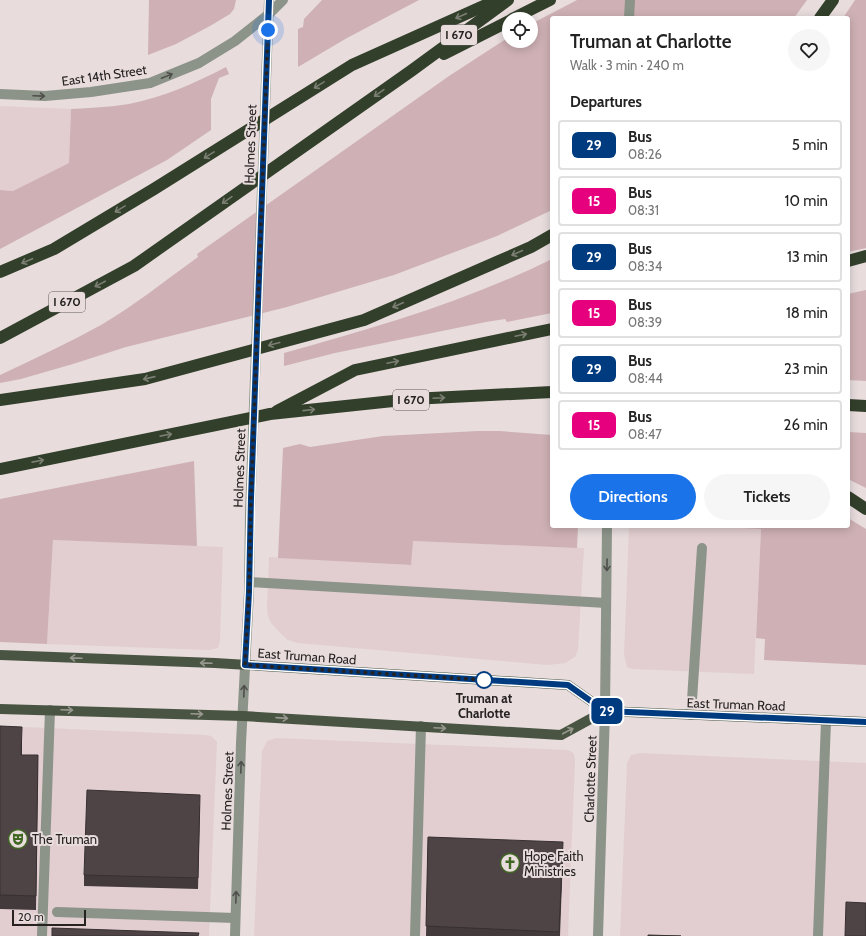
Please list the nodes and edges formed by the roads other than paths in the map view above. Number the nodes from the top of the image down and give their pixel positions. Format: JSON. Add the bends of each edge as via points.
{"nodes":[{"id":1,"x":269,"y":0,"type":"edge"},
{"id":2,"x":283,"y":0,"type":"edge"},
{"id":3,"x":496,"y":0,"type":"edge"},
{"id":4,"x":508,"y":0,"type":"edge"},
{"id":5,"x":550,"y":0,"type":"edge"},
{"id":6,"x":630,"y":0,"type":"edge"},
{"id":7,"x":833,"y":0,"type":"edge"},
{"id":8,"x":526,"y":12,"type":"edge"},
{"id":9,"x":269,"y":14,"type":"junction"},
{"id":10,"x":629,"y":16,"type":"edge"},
{"id":11,"x":821,"y":16,"type":"edge"},
{"id":12,"x":502,"y":25,"type":"edge"},
{"id":13,"x":411,"y":71,"type":"junction"},
{"id":14,"x":0,"y":94,"type":"edge"},
{"id":15,"x":550,"y":236,"type":"edge"},
{"id":16,"x":866,"y":256,"type":"edge"},
{"id":17,"x":850,"y":260,"type":"edge"},
{"id":18,"x":0,"y":272,"type":"edge"},
{"id":19,"x":550,"y":329,"type":"edge"},
{"id":20,"x":0,"y":338,"type":"edge"},
{"id":21,"x":550,"y":392,"type":"edge"},
{"id":22,"x":0,"y":400,"type":"edge"},
{"id":23,"x":850,"y":405,"type":"edge"},
{"id":24,"x":866,"y":406,"type":"edge"},
{"id":25,"x":270,"y":414,"type":"junction"},
{"id":26,"x":0,"y":469,"type":"edge"},
{"id":27,"x":850,"y":498,"type":"edge"},
{"id":28,"x":866,"y":509,"type":"edge"},
{"id":29,"x":607,"y":528,"type":"edge"},
{"id":30,"x":702,"y":548,"type":"dead end"},
{"id":31,"x":249,"y":582,"type":"junction"},
{"id":32,"x":606,"y":603,"type":"junction"},
{"id":33,"x":0,"y":655,"type":"edge"},
{"id":34,"x":245,"y":665,"type":"junction"},
{"id":35,"x":0,"y":709,"type":"edge"},
{"id":36,"x":50,"y":710,"type":"junction"},
{"id":37,"x":605,"y":711,"type":"junction"},
{"id":38,"x":690,"y":715,"type":"junction"},
{"id":39,"x":243,"y":716,"type":"junction"},
{"id":40,"x":826,"y":721,"type":"junction"},
{"id":41,"x":866,"y":722,"type":"edge"},
{"id":42,"x":422,"y":726,"type":"junction"},
{"id":43,"x":57,"y":912,"type":"dead end"},
{"id":44,"x":235,"y":918,"type":"junction"},
{"id":45,"x":42,"y":936,"type":"edge"},
{"id":46,"x":235,"y":936,"type":"edge"},
{"id":47,"x":415,"y":936,"type":"edge"},
{"id":48,"x":598,"y":936,"type":"edge"},
{"id":49,"x":818,"y":936,"type":"edge"}],
"edges":[{"from":1,"to":9,"type":"street","name":"Holmes Street"},
{"from":2,"to":9,"type":"street","name":"East 14th Street"},
{"from":3,"to":18,"type":"highway","one_way":true,"via":[[352,64],[54,249]]},
{"from":4,"to":13,"type":"highway","number":"I 670"},
{"from":5,"to":8,"type":"highway"},
{"from":6,"to":10,"type":"street"},
{"from":7,"to":11,"type":"highway"},
{"from":14,"to":9,"type":"street","name":"East 14th Street","one_way":true,"via":[[45,96],[150,83],[198,63],[235,40]]},
{"from":9,"to":31,"type":"street","name":"Holmes Street"},
{"from":12,"to":13,"type":"highway"},
{"from":13,"to":20,"type":"highway","number":"I 670","one_way":true,"via":[[134,266]]},
{"from":15,"to":22,"type":"highway","one_way":true,"via":[[531,247],[364,320],[145,379]]},
{"from":16,"to":17,"type":"highway"},
{"from":25,"to":19,"type":"highway","one_way":true,"via":[[355,370]]},
{"from":25,"to":21,"type":"highway","number":"I 670","one_way":true,"via":[[412,399]]},
{"from":23,"to":24,"type":"highway"},
{"from":26,"to":25,"type":"highway","number":"I 670","one_way":true},
{"from":27,"to":28,"type":"highway"},
{"from":29,"to":32,"type":"street","name":"Charlotte Street","one_way":true},
{"from":30,"to":38,"type":"street"},
{"from":31,"to":32,"type":"street"},
{"from":31,"to":34,"type":"street","name":"Holmes Street"},
{"from":32,"to":37,"type":"street","name":"Charlotte Street"},
{"from":34,"to":33,"type":"main road","name":"East Truman Road","one_way":true},
{"from":34,"to":37,"type":"main road","name":"East Truman Road","via":[[568,685]]},
{"from":39,"to":34,"type":"street","name":"Holmes Street","one_way":true},
{"from":35,"to":36,"type":"main road"},
{"from":36,"to":39,"type":"main road","one_way":true},
{"from":36,"to":45,"type":"street"},
{"from":37,"to":38,"type":"main road","name":"East Truman Road"},
{"from":42,"to":37,"type":"main road","one_way":true,"via":[[561,735]]},
{"from":37,"to":48,"type":"street","name":"Charlotte Street"},
{"from":38,"to":40,"type":"main road","name":"East Truman Road"},
{"from":39,"to":42,"type":"main road","one_way":true},
{"from":44,"to":39,"type":"street","name":"Holmes Street","one_way":true},
{"from":40,"to":41,"type":"main road","name":"East Truman Road"},
{"from":40,"to":49,"type":"street"},
{"from":42,"to":47,"type":"street"},
{"from":43,"to":44,"type":"street"},
{"from":44,"to":46,"type":"street","name":"Holmes Street"}]}
